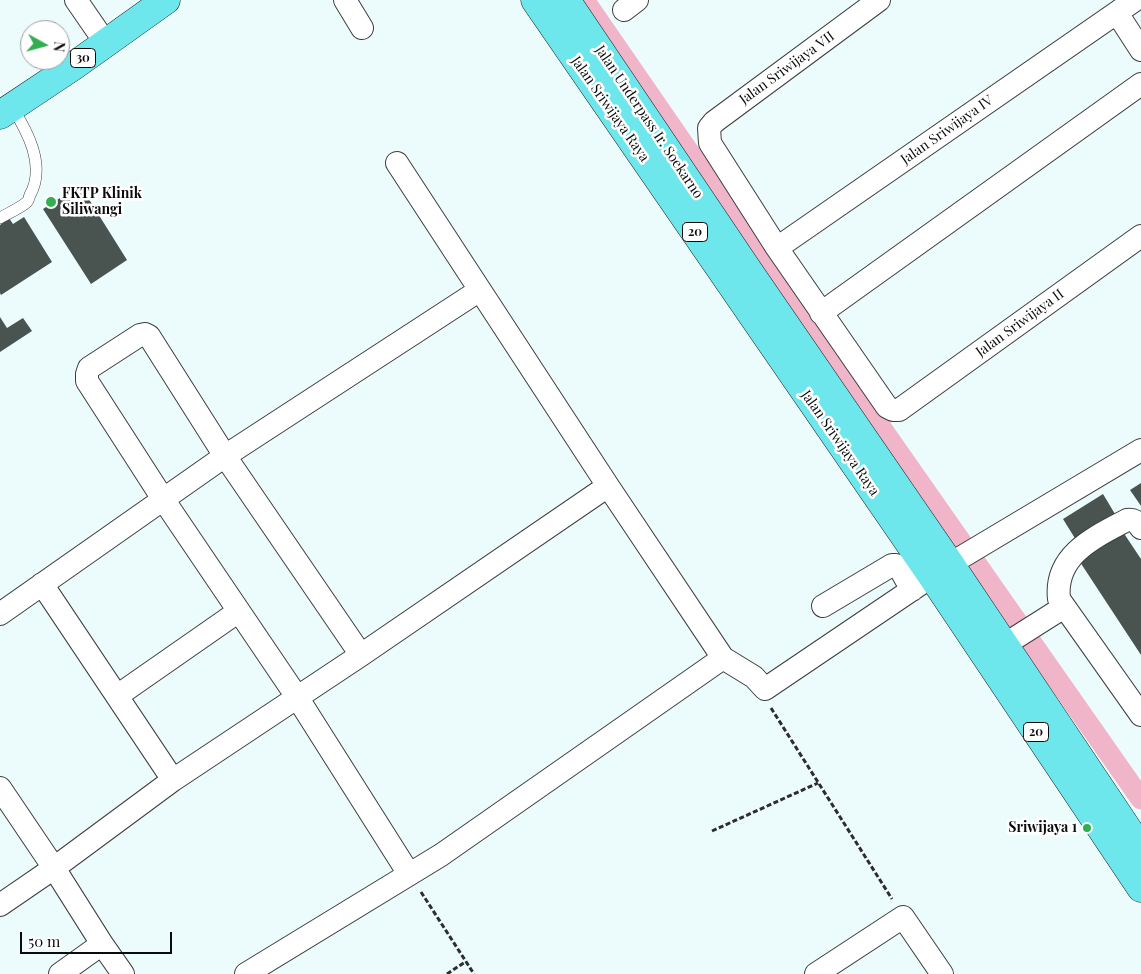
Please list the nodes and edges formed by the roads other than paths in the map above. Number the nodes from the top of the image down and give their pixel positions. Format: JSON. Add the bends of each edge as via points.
{"nodes":[{"id":1,"x":76,"y":0,"type":"edge"},
{"id":2,"x":166,"y":0,"type":"edge"},
{"id":3,"x":346,"y":0,"type":"edge"},
{"id":4,"x":535,"y":0,"type":"edge"},
{"id":5,"x":566,"y":0,"type":"edge"},
{"id":6,"x":879,"y":0,"type":"edge"},
{"id":7,"x":1126,"y":6,"type":"edge"},
{"id":8,"x":362,"y":28,"type":"dead end"},
{"id":9,"x":105,"y":42,"type":"junction"},
{"id":10,"x":1141,"y":50,"type":"edge"},
{"id":11,"x":1141,"y":84,"type":"edge"},
{"id":12,"x":6,"y":111,"type":"edge"},
{"id":13,"x":397,"y":164,"type":"dead end"},
{"id":14,"x":0,"y":218,"type":"edge"},
{"id":15,"x":1141,"y":236,"type":"edge"},
{"id":16,"x":777,"y":248,"type":"junction"},
{"id":17,"x":748,"y":270,"type":"joint"},
{"id":18,"x":480,"y":290,"type":"junction"},
{"id":19,"x":821,"y":313,"type":"junction"},
{"id":20,"x":1141,"y":450,"type":"edge"},
{"id":21,"x":226,"y":456,"type":"junction"},
{"id":22,"x":608,"y":486,"type":"junction"},
{"id":23,"x":163,"y":499,"type":"junction"},
{"id":24,"x":1141,"y":528,"type":"edge"},
{"id":25,"x":938,"y":572,"type":"junction"},
{"id":26,"x":42,"y":584,"type":"junction"},
{"id":27,"x":824,"y":606,"type":"dead end"},
{"id":28,"x":1064,"y":607,"type":"junction"},
{"id":29,"x":239,"y":612,"type":"junction"},
{"id":30,"x":0,"y":614,"type":"edge"},
{"id":31,"x":1002,"y":647,"type":"junction"},
{"id":32,"x":361,"y":655,"type":"junction"},
{"id":33,"x":723,"y":658,"type":"junction"},
{"id":34,"x":117,"y":696,"type":"junction"},
{"id":35,"x":297,"y":697,"type":"junction"},
{"id":36,"x":1141,"y":716,"type":"edge"},
{"id":37,"x":173,"y":780,"type":"junction"},
{"id":38,"x":0,"y":788,"type":"edge"},
{"id":39,"x":1134,"y":845,"type":"edge"},
{"id":40,"x":54,"y":868,"type":"junction"},
{"id":41,"x":410,"y":874,"type":"junction"},
{"id":42,"x":1141,"y":888,"type":"edge"},
{"id":43,"x":0,"y":904,"type":"edge"},
{"id":44,"x":102,"y":944,"type":"junction"},
{"id":45,"x":60,"y":974,"type":"edge"},
{"id":46,"x":123,"y":974,"type":"edge"},
{"id":47,"x":246,"y":974,"type":"edge"},
{"id":48,"x":816,"y":974,"type":"edge"},
{"id":49,"x":942,"y":974,"type":"edge"}],
"edges":[{"from":1,"to":9,"type":"street"},
{"from":2,"to":9,"type":"main road","number":"30"},
{"from":3,"to":8,"type":"street"},
{"from":4,"to":25,"type":"main road","name":"Jalan Sriwijaya Raya","number":"20"},
{"from":5,"to":17,"type":"main road","name":"Jalan Underpass Ir. Soekarno"},
{"from":6,"to":16,"type":"street","name":"Jalan Sriwijaya VII","via":[[709,128],[710,143]]},
{"from":7,"to":10,"type":"street"},
{"from":7,"to":16,"type":"street","name":"Jalan Sriwijaya IV"},
{"from":9,"to":12,"type":"main road","number":"30"},
{"from":11,"to":19,"type":"street"},
{"from":12,"to":14,"type":"lane","via":[[22,123],[34,152],[37,171],[27,202]]},
{"from":13,"to":18,"type":"street"},
{"from":15,"to":19,"type":"street","name":"Jalan Sriwijaya II","via":[[899,410],[887,407]]},
{"from":16,"to":19,"type":"street"},
{"from":17,"to":25,"type":"main road","name":"Jalan Sriwijaya Raya","number":"20"},
{"from":18,"to":21,"type":"street"},
{"from":18,"to":22,"type":"street"},
{"from":20,"to":25,"type":"street"},
{"from":21,"to":23,"type":"street"},
{"from":21,"to":23,"type":"street","via":[[149,336],[140,335],[89,368],[87,381]]},
{"from":21,"to":32,"type":"street"},
{"from":22,"to":32,"type":"street"},
{"from":22,"to":33,"type":"street"},
{"from":23,"to":26,"type":"street"},
{"from":23,"to":29,"type":"street"},
{"from":24,"to":28,"type":"street","via":[[1136,521],[1127,520],[1080,547],[1070,558],[1059,584],[1059,599]]},
{"from":25,"to":27,"type":"street","via":[[892,564]]},
{"from":25,"to":31,"type":"main road","name":"Jalan Sriwijaya Raya","number":"20"},
{"from":25,"to":33,"type":"street","via":[[765,689]]},
{"from":26,"to":30,"type":"street"},
{"from":26,"to":34,"type":"street"},
{"from":28,"to":31,"type":"street"},
{"from":28,"to":36,"type":"street"},
{"from":29,"to":34,"type":"street"},
{"from":29,"to":35,"type":"street"},
{"from":31,"to":39,"type":"main road","name":"Jalan Sriwijaya Raya","number":"20"},
{"from":32,"to":35,"type":"street"},
{"from":33,"to":41,"type":"street"},
{"from":34,"to":37,"type":"street"},
{"from":35,"to":37,"type":"street"},
{"from":35,"to":41,"type":"street"},
{"from":37,"to":40,"type":"street"},
{"from":38,"to":40,"type":"street"},
{"from":39,"to":42,"type":"main road","name":"Jalan Sriwijaya Raya","number":"20"},
{"from":40,"to":43,"type":"street"},
{"from":40,"to":44,"type":"street"},
{"from":41,"to":47,"type":"street"},
{"from":44,"to":45,"type":"street"},
{"from":44,"to":46,"type":"street"},
{"from":48,"to":49,"type":"street","via":[[903,917]]}]}
